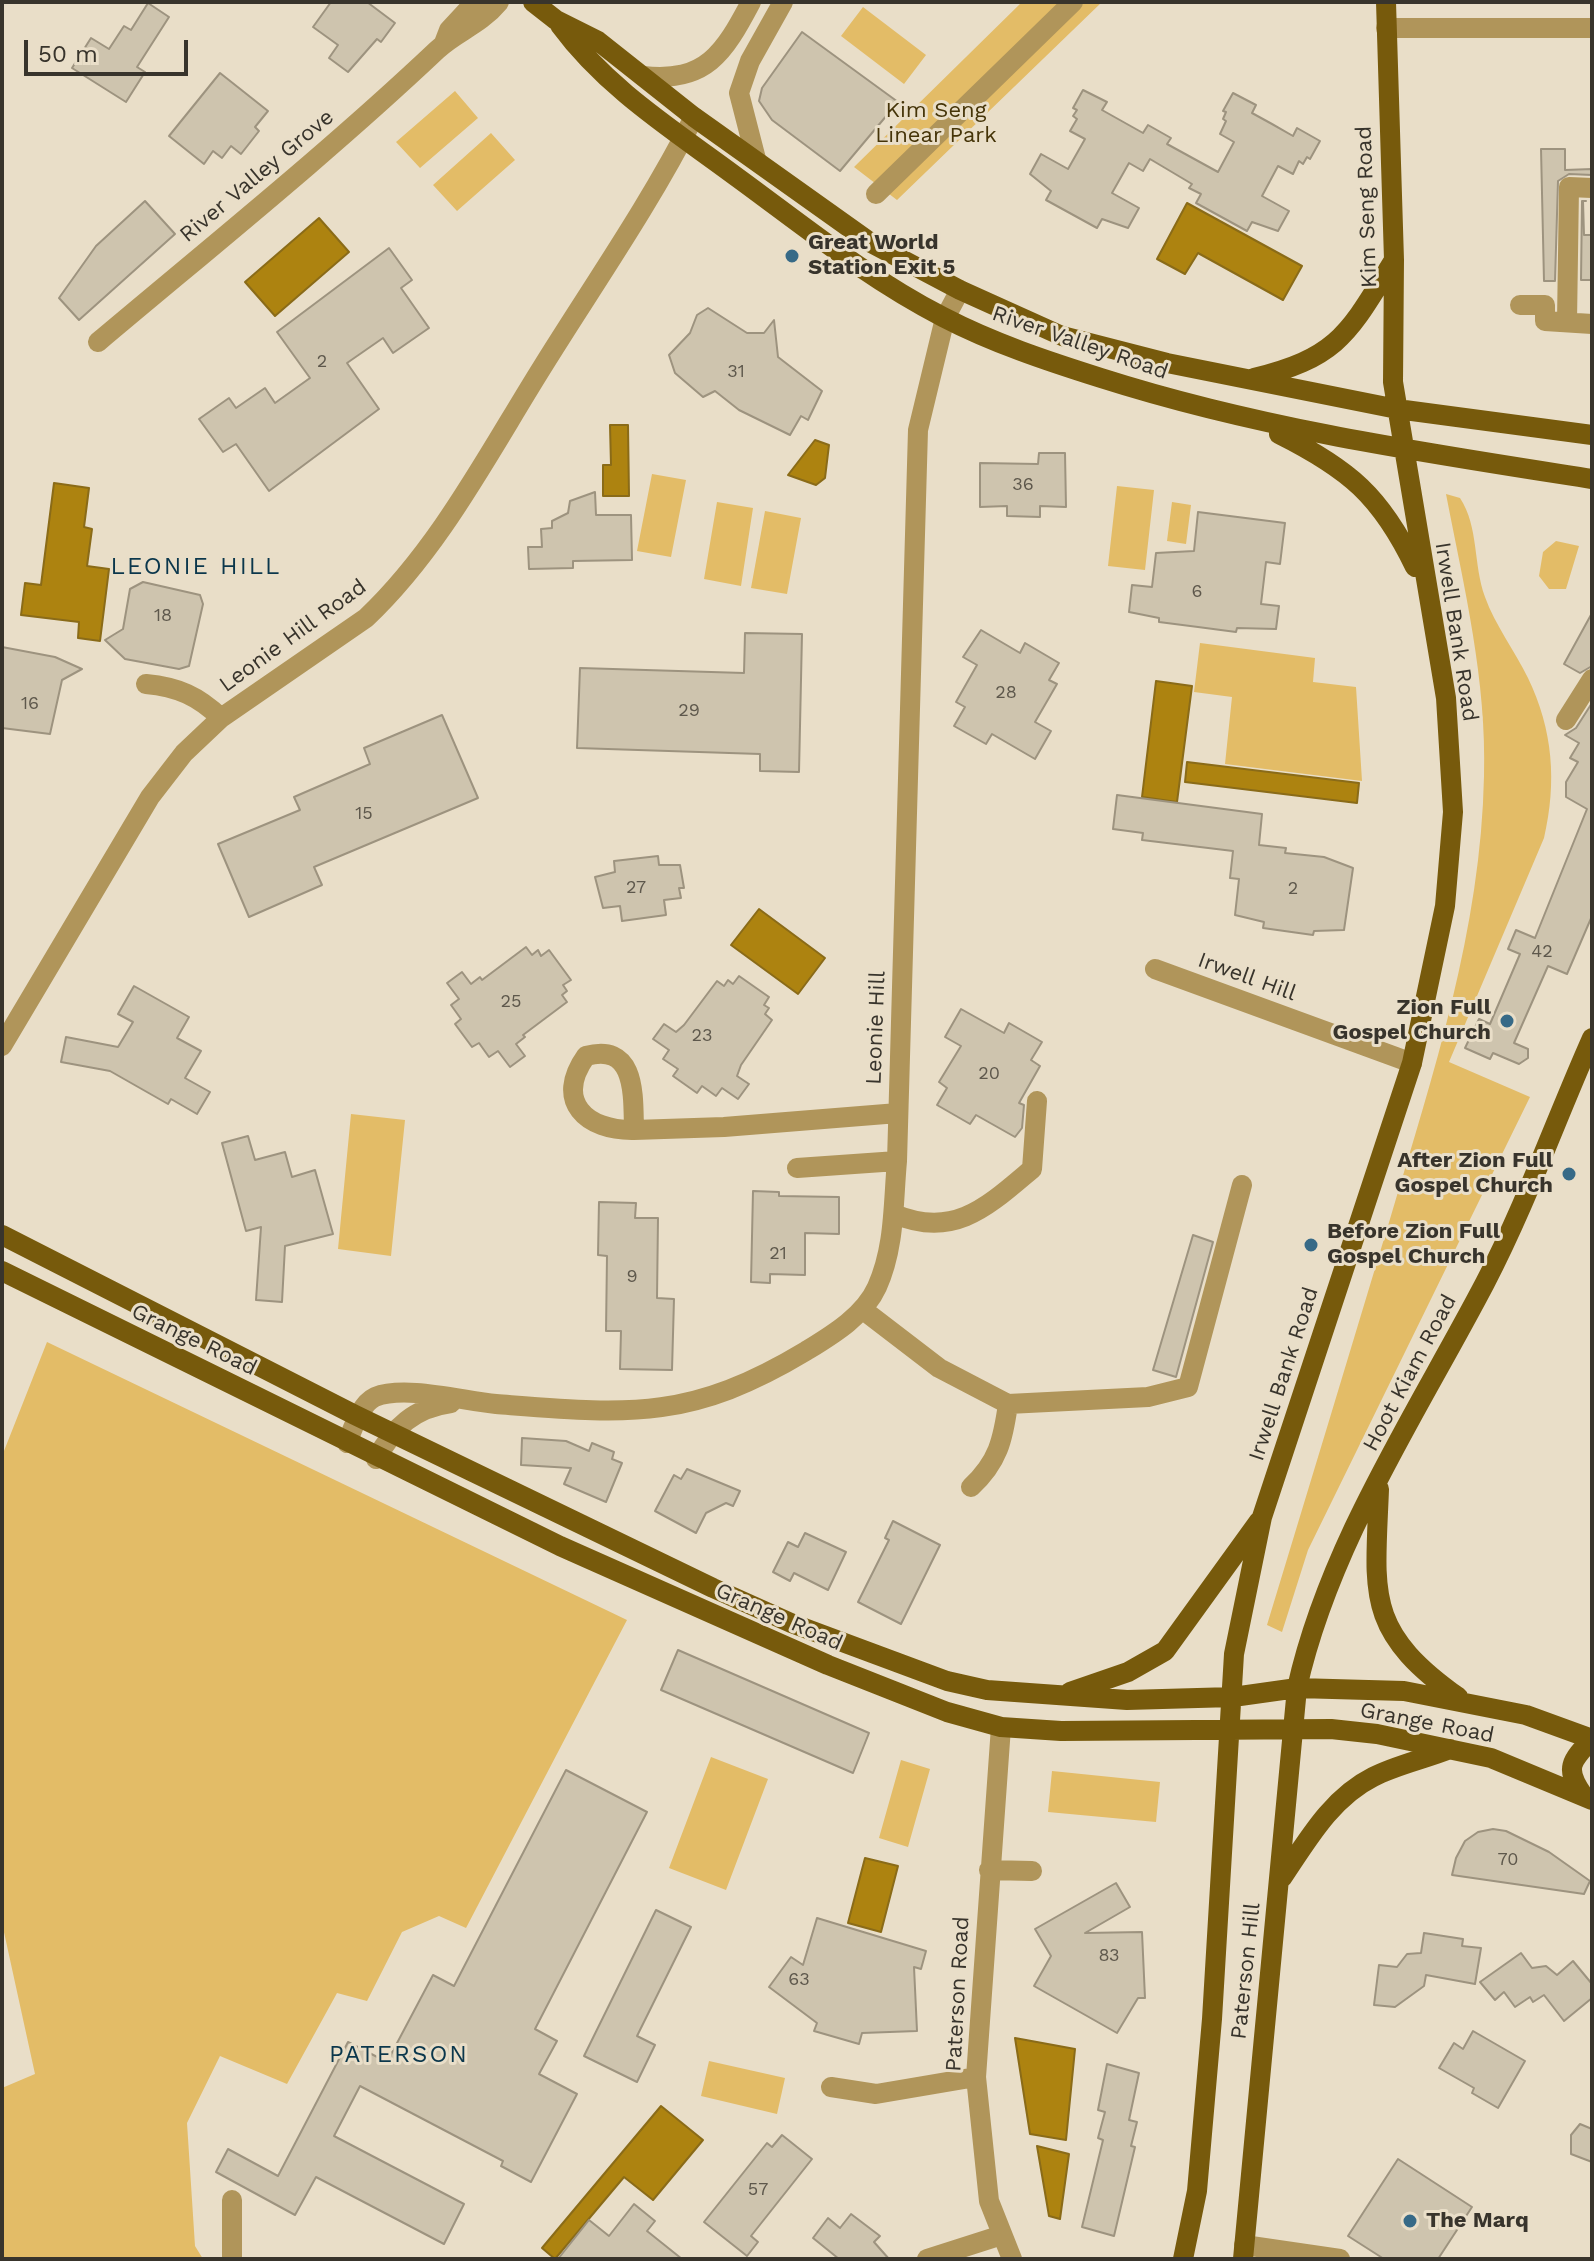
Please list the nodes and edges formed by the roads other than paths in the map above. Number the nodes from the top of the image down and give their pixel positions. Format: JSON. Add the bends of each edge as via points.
{"nodes":[{"id":1,"x":499,"y":2,"type":"edge"},
{"id":2,"x":533,"y":2,"type":"edge"},
{"id":3,"x":751,"y":2,"type":"edge"},
{"id":4,"x":783,"y":2,"type":"edge"},
{"id":5,"x":1073,"y":2,"type":"edge"},
{"id":6,"x":1386,"y":2,"type":"edge"},
{"id":7,"x":466,"y":7,"type":"edge"},
{"id":8,"x":556,"y":20,"type":"junction"},
{"id":9,"x":1386,"y":28,"type":"junction"},
{"id":10,"x":1592,"y":28,"type":"edge"},
{"id":11,"x":444,"y":43,"type":"junction"},
{"id":12,"x":643,"y":76,"type":"junction"},
{"id":13,"x":694,"y":117,"type":"junction"},
{"id":14,"x":684,"y":138,"type":"junction"},
{"id":15,"x":756,"y":159,"type":"junction"},
{"id":16,"x":1592,"y":188,"type":"edge"},
{"id":17,"x":876,"y":194,"type":"dead end"},
{"id":18,"x":1394,"y":260,"type":"junction"},
{"id":19,"x":960,"y":290,"type":"junction"},
{"id":20,"x":1520,"y":305,"type":"dead end"},
{"id":21,"x":945,"y":318,"type":"junction"},
{"id":22,"x":1567,"y":322,"type":"junction"},
{"id":23,"x":1592,"y":324,"type":"edge"},
{"id":24,"x":98,"y":342,"type":"dead end"},
{"id":25,"x":1246,"y":380,"type":"junction"},
{"id":26,"x":1397,"y":409,"type":"junction"},
{"id":27,"x":1254,"y":421,"type":"junction"},
{"id":28,"x":1592,"y":435,"type":"edge"},
{"id":29,"x":1403,"y":447,"type":"junction"},
{"id":30,"x":1592,"y":479,"type":"edge"},
{"id":31,"x":1427,"y":592,"type":"junction"},
{"id":32,"x":1592,"y":679,"type":"edge"},
{"id":33,"x":146,"y":684,"type":"dead end"},
{"id":34,"x":221,"y":718,"type":"junction"},
{"id":35,"x":1566,"y":720,"type":"dead end"},
{"id":36,"x":1155,"y":969,"type":"dead end"},
{"id":37,"x":1592,"y":1038,"type":"edge"},
{"id":38,"x":2,"y":1046,"type":"edge"},
{"id":39,"x":1412,"y":1063,"type":"junction"},
{"id":40,"x":1037,"y":1101,"type":"dead end"},
{"id":41,"x":898,"y":1113,"type":"junction"},
{"id":42,"x":634,"y":1130,"type":"dead end"},
{"id":43,"x":897,"y":1161,"type":"junction"},
{"id":44,"x":797,"y":1168,"type":"dead end"},
{"id":45,"x":1242,"y":1185,"type":"dead end"},
{"id":46,"x":894,"y":1214,"type":"junction"},
{"id":47,"x":2,"y":1235,"type":"edge"},
{"id":48,"x":2,"y":1271,"type":"edge"},
{"id":49,"x":862,"y":1309,"type":"junction"},
{"id":50,"x":463,"y":1401,"type":"junction"},
{"id":51,"x":1008,"y":1404,"type":"junction"},
{"id":52,"x":359,"y":1416,"type":"junction"},
{"id":53,"x":391,"y":1432,"type":"junction"},
{"id":54,"x":347,"y":1443,"type":"junction"},
{"id":55,"x":376,"y":1459,"type":"junction"},
{"id":56,"x":1379,"y":1481,"type":"junction"},
{"id":57,"x":971,"y":1487,"type":"dead end"},
{"id":58,"x":1262,"y":1517,"type":"junction"},
{"id":59,"x":1297,"y":1688,"type":"junction"},
{"id":60,"x":1059,"y":1695,"type":"junction"},
{"id":61,"x":1233,"y":1697,"type":"junction"},
{"id":62,"x":1463,"y":1700,"type":"junction"},
{"id":63,"x":1001,"y":1727,"type":"junction"},
{"id":64,"x":1293,"y":1730,"type":"junction"},
{"id":65,"x":1231,"y":1731,"type":"junction"},
{"id":66,"x":1592,"y":1739,"type":"edge"},
{"id":67,"x":1450,"y":1749,"type":"junction"},
{"id":68,"x":1587,"y":1798,"type":"edge"},
{"id":69,"x":989,"y":1870,"type":"junction"},
{"id":70,"x":1032,"y":1871,"type":"dead end"},
{"id":71,"x":1281,"y":1880,"type":"junction"},
{"id":72,"x":976,"y":2077,"type":"junction"},
{"id":73,"x":831,"y":2087,"type":"dead end"},
{"id":74,"x":232,"y":2200,"type":"dead end"},
{"id":75,"x":1002,"y":2235,"type":"junction"},
{"id":76,"x":1244,"y":2252,"type":"edge"},
{"id":77,"x":1332,"y":2258,"type":"edge"},
{"id":78,"x":232,"y":2259,"type":"edge"},
{"id":79,"x":927,"y":2259,"type":"edge"},
{"id":80,"x":1012,"y":2259,"type":"edge"},
{"id":81,"x":1183,"y":2259,"type":"edge"}],
"edges":[{"from":1,"to":11,"type":"street","name":"River Valley Grove","via":[[475,27]]},
{"from":2,"to":8,"type":"main road","name":"River Valley Road"},
{"from":3,"to":12,"type":"street","via":[[734,35],[706,67],[673,79]]},
{"from":4,"to":15,"type":"street","via":[[750,61],[739,93]]},
{"from":5,"to":17,"type":"street"},
{"from":6,"to":9,"type":"main road","name":"Kim Seng Road"},
{"from":7,"to":11,"type":"street","name":"River Valley Grove"},
{"from":8,"to":12,"type":"main road","name":"River Valley Road","via":[[598,41]]},
{"from":8,"to":14,"type":"main road","name":"River Valley Road","via":[[587,62]]},
{"from":9,"to":10,"type":"street"},
{"from":9,"to":18,"type":"main road","name":"Kim Seng Road"},
{"from":11,"to":24,"type":"street","name":"River Valley Grove"},
{"from":12,"to":13,"type":"main road","name":"River Valley Road"},
{"from":13,"to":14,"type":"street","name":"Leonie Hill Road"},
{"from":13,"to":15,"type":"main road","name":"River Valley Road"},
{"from":14,"to":21,"type":"main road","name":"River Valley Road","via":[[869,274]]},
{"from":14,"to":34,"type":"street","name":"Leonie Hill Road","via":[[467,487],[397,585],[366,618]]},
{"from":15,"to":19,"type":"main road","name":"River Valley Road","via":[[871,243]]},
{"from":16,"to":22,"type":"street","via":[[1569,187]]},
{"from":18,"to":25,"type":"main road","via":[[1349,331],[1327,351],[1298,367]]},
{"from":18,"to":26,"type":"main road","name":"Kim Seng Road"},
{"from":19,"to":21,"type":"street","name":"Leonie Hill"},
{"from":19,"to":25,"type":"main road","name":"River Valley Road","via":[[1062,336]]},
{"from":20,"to":22,"type":"street","via":[[1545,305],[1545,321]]},
{"from":21,"to":27,"type":"main road","name":"River Valley Road","via":[[1017,351]]},
{"from":21,"to":41,"type":"street","name":"Leonie Hill","via":[[922,406],[915,476]]},
{"from":22,"to":23,"type":"street"},
{"from":25,"to":26,"type":"main road","name":"River Valley Road"},
{"from":26,"to":28,"type":"main road","name":"River Valley Road"},
{"from":26,"to":29,"type":"main road","name":"Irwell Bank Road"},
{"from":27,"to":29,"type":"main road","name":"River Valley Road"},
{"from":27,"to":31,"type":"main road","via":[[1320,454],[1360,484],[1401,537]]},
{"from":29,"to":30,"type":"main road","name":"River Valley Road"},
{"from":29,"to":31,"type":"main road","name":"Irwell Bank Road"},
{"from":31,"to":39,"type":"main road","name":"Irwell Bank Road","via":[[1446,698],[1453,812],[1445,906]]},
{"from":32,"to":35,"type":"street"},
{"from":33,"to":34,"type":"street","via":[[174,687],[201,699]]},
{"from":34,"to":38,"type":"street","name":"Leonie Hill Road","via":[[184,753],[150,797]]},
{"from":36,"to":39,"type":"street","name":"Irwell Hill"},
{"from":37,"to":56,"type":"main road","name":"Hoot Kiam Road","via":[[1487,1279]]},
{"from":39,"to":58,"type":"main road","name":"Irwell Bank Road"},
{"from":40,"to":46,"type":"street","via":[[1032,1169],[990,1205],[960,1220],[923,1224]]},
{"from":41,"to":42,"type":"street"},
{"from":41,"to":43,"type":"street","name":"Leonie Hill"},
{"from":43,"to":44,"type":"street"},
{"from":43,"to":46,"type":"street","name":"Leonie Hill"},
{"from":45,"to":51,"type":"street","via":[[1188,1387],[1148,1397]]},
{"from":46,"to":49,"type":"street","name":"Leonie Hill","via":[[888,1259]]},
{"from":47,"to":52,"type":"main road","name":"Grange Road"},
{"from":48,"to":54,"type":"main road","name":"Grange Road"},
{"from":49,"to":50,"type":"street","name":"Leonie Hill","via":[[832,1336],[771,1372],[678,1407],[625,1413]]},
{"from":49,"to":51,"type":"street","via":[[939,1368]]},
{"from":50,"to":52,"type":"street","name":"Leonie Hill","via":[[432,1395],[377,1396]]},
{"from":50,"to":53,"type":"street","name":"Leonie Hill","via":[[434,1405]]},
{"from":51,"to":57,"type":"street","via":[[1002,1446],[990,1469]]},
{"from":52,"to":53,"type":"main road","name":"Grange Road"},
{"from":52,"to":54,"type":"street"},
{"from":53,"to":55,"type":"street","name":"Leonie Hill"},
{"from":53,"to":60,"type":"main road","name":"Grange Road","via":[[791,1623],[947,1681]]},
{"from":54,"to":55,"type":"main road","name":"Grange Road"},
{"from":55,"to":63,"type":"main road","name":"Grange Road","via":[[828,1665],[947,1712]]},
{"from":56,"to":59,"type":"main road","name":"Hoot Kiam Road","via":[[1314,1622]]},
{"from":56,"to":62,"type":"main road","via":[[1377,1599],[1393,1635],[1420,1670]]},
{"from":58,"to":60,"type":"main road","via":[[1165,1651],[1128,1672]]},
{"from":58,"to":61,"type":"main road","name":"Irwell Bank Road","via":[[1234,1654]]},
{"from":59,"to":61,"type":"main road","name":"Grange Road"},
{"from":59,"to":62,"type":"main road","name":"Grange Road","via":[[1404,1691]]},
{"from":59,"to":64,"type":"main road","name":"Paterson Hill"},
{"from":60,"to":61,"type":"main road","name":"Grange Road","via":[[1127,1700]]},
{"from":61,"to":65,"type":"main road","name":"Paterson Hill"},
{"from":62,"to":66,"type":"main road","name":"Grange Road"},
{"from":63,"to":65,"type":"main road","name":"Grange Road"},
{"from":63,"to":69,"type":"street","name":"Paterson Road"},
{"from":64,"to":65,"type":"main road","name":"Grange Road"},
{"from":64,"to":67,"type":"main road","name":"Grange Road","via":[[1377,1734]]},
{"from":64,"to":71,"type":"main road","name":"Paterson Hill"},
{"from":65,"to":81,"type":"main road","name":"Paterson Hill","via":[[1197,2191]]},
{"from":66,"to":68,"type":"main road","via":[[1572,1766],[1572,1779]]},
{"from":67,"to":68,"type":"main road","name":"Grange Road","via":[[1491,1758]]},
{"from":67,"to":71,"type":"main road","via":[[1375,1775],[1354,1789],[1323,1818]]},
{"from":69,"to":70,"type":"street"},
{"from":69,"to":72,"type":"street","name":"Paterson Road"},
{"from":71,"to":76,"type":"main road","name":"Paterson Hill"},
{"from":72,"to":73,"type":"street","via":[[876,2094]]},
{"from":72,"to":75,"type":"street","name":"Paterson Road","via":[[989,2201]]},
{"from":74,"to":78,"type":"street"},
{"from":75,"to":79,"type":"street"},
{"from":75,"to":80,"type":"street","name":"Paterson Road"},
{"from":76,"to":77,"type":"street"}]}
